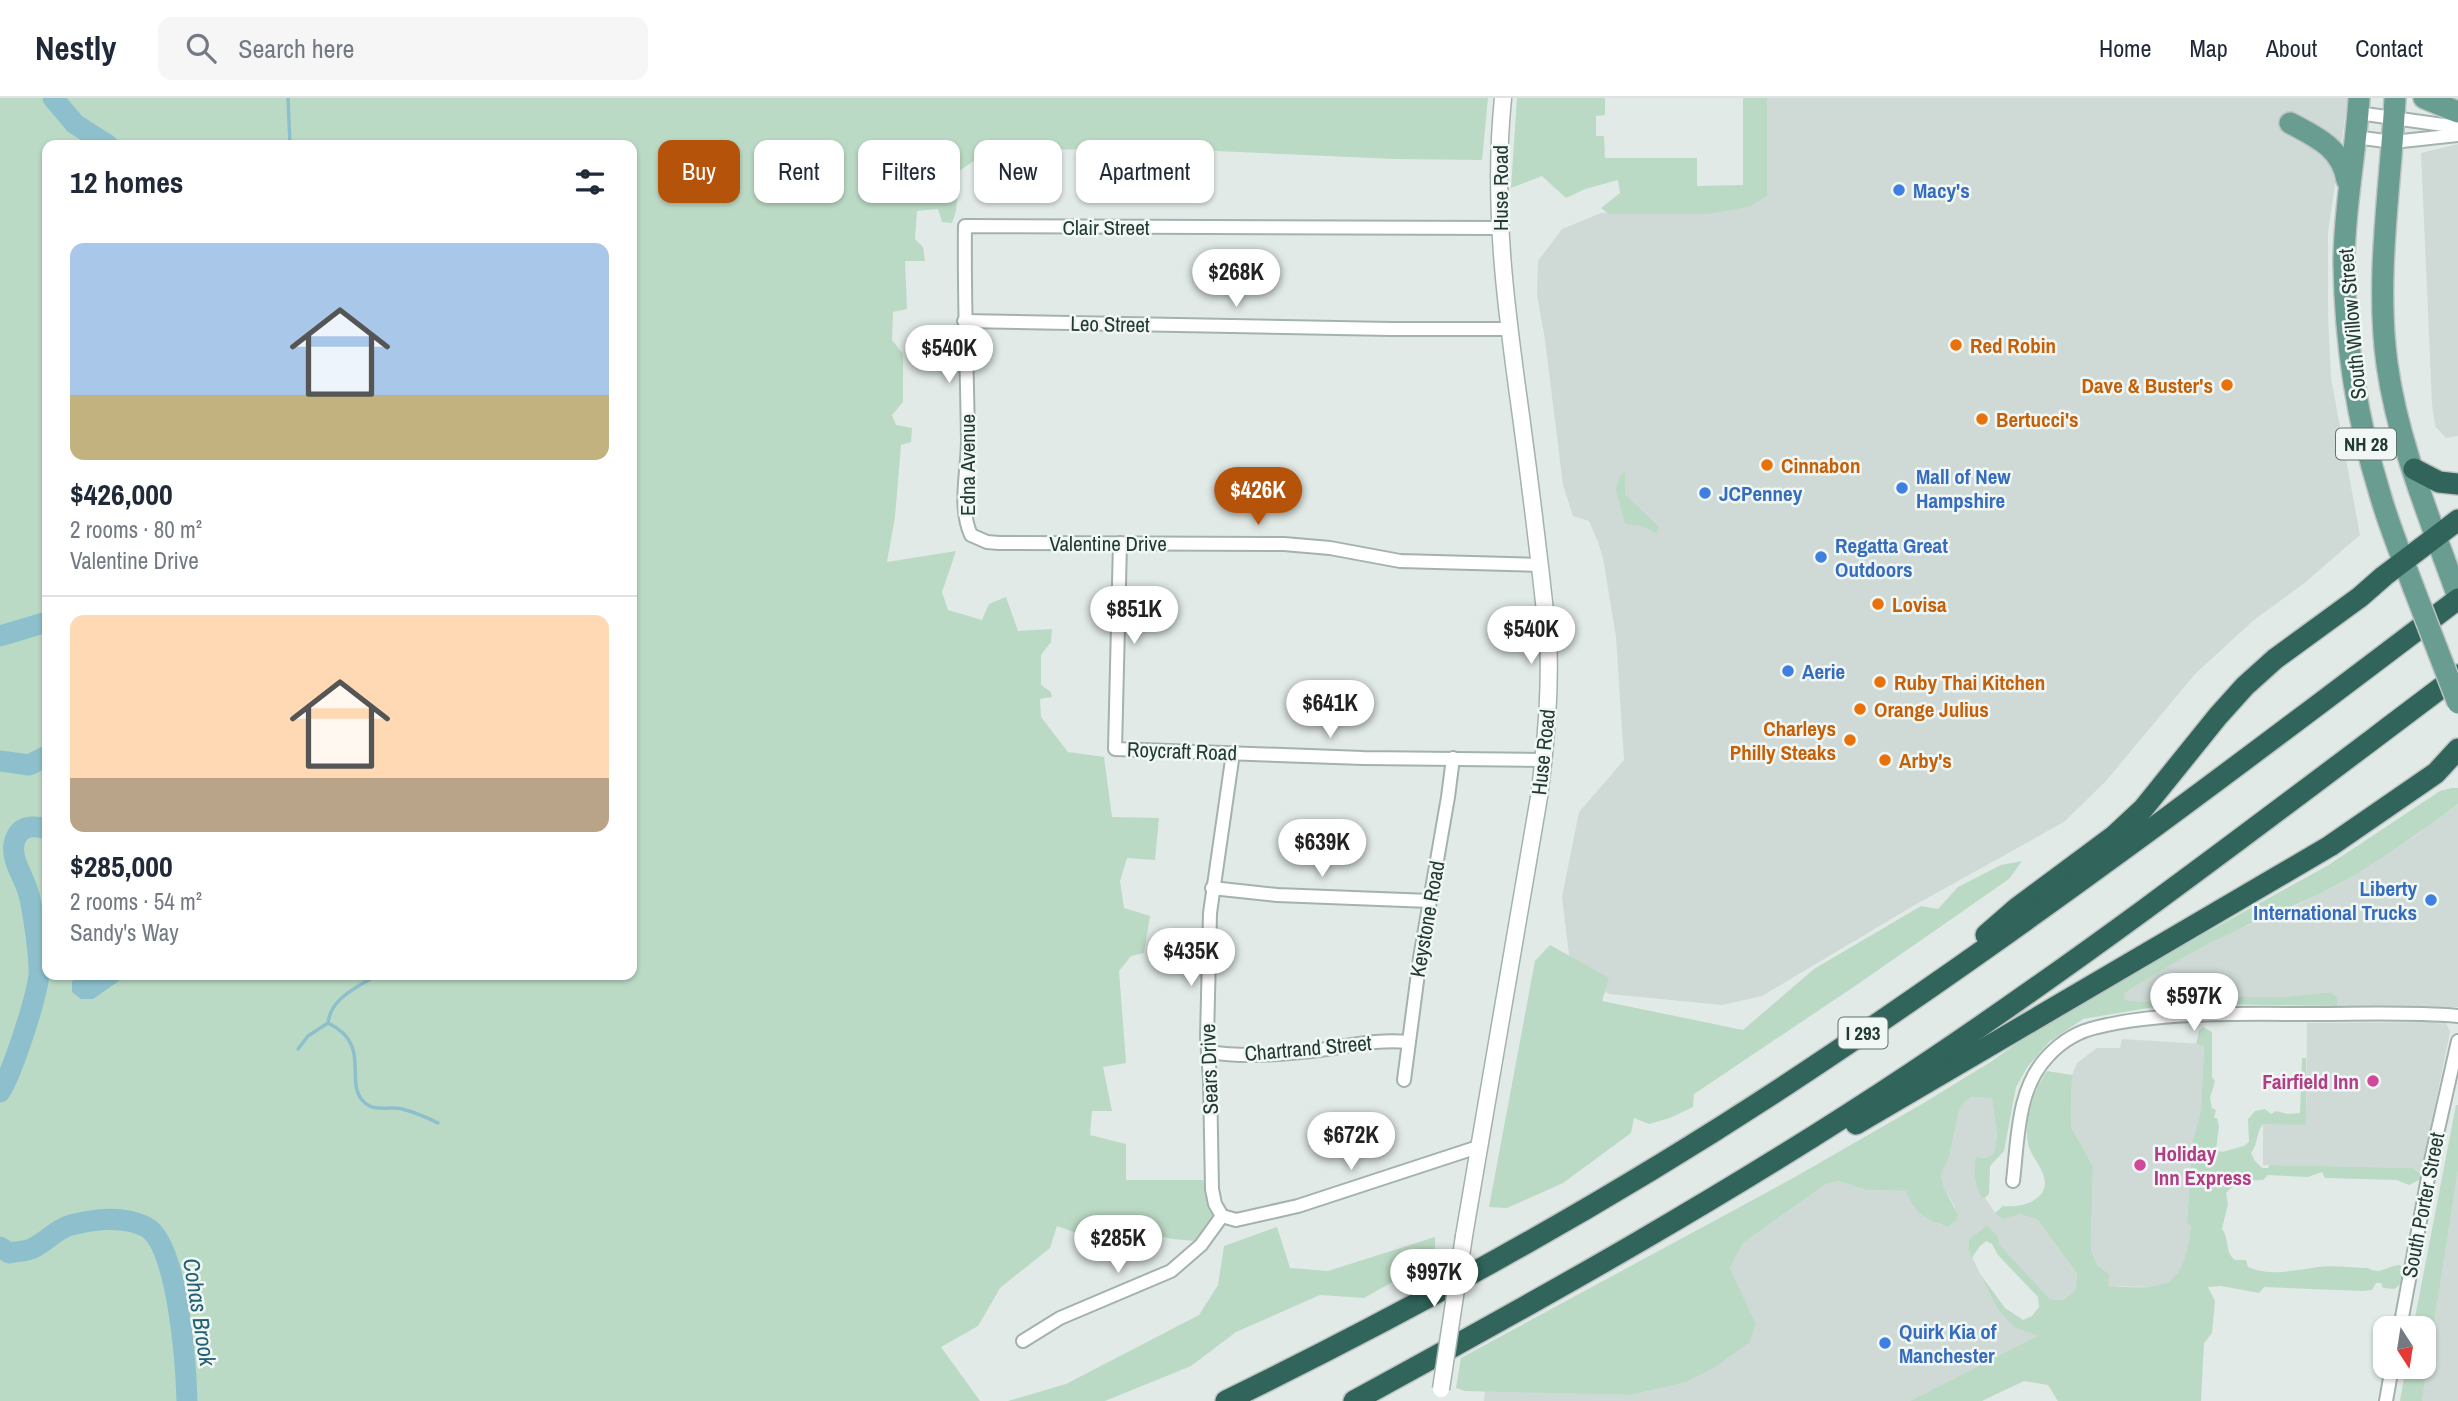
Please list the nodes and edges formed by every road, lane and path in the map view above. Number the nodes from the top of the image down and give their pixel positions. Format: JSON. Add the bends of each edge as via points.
{"nodes":[{"id":1,"x":1503,"y":98,"type":"edge"},
{"id":2,"x":2424,"y":98,"type":"edge"},
{"id":3,"x":2359,"y":105,"type":"edge"},
{"id":4,"x":2394,"y":108,"type":"edge"},
{"id":5,"x":2458,"y":112,"type":"edge"},
{"id":6,"x":2290,"y":122,"type":"dead end"},
{"id":7,"x":2458,"y":127,"type":"edge"},
{"id":8,"x":2458,"y":135,"type":"edge"},
{"id":9,"x":2355,"y":137,"type":"junction"},
{"id":10,"x":2393,"y":142,"type":"junction"},
{"id":11,"x":2348,"y":191,"type":"junction"},
{"id":12,"x":965,"y":226,"type":"joint"},
{"id":13,"x":1499,"y":228,"type":"junction"},
{"id":14,"x":964,"y":321,"type":"junction"},
{"id":15,"x":1508,"y":329,"type":"junction"},
{"id":16,"x":2414,"y":469,"type":"junction"},
{"id":17,"x":2458,"y":484,"type":"edge"},
{"id":18,"x":2458,"y":520,"type":"edge"},
{"id":19,"x":971,"y":536,"type":"joint"},
{"id":20,"x":2436,"y":536,"type":"junction"},
{"id":21,"x":1120,"y":543,"type":"junction"},
{"id":22,"x":2403,"y":561,"type":"junction"},
{"id":23,"x":1540,"y":565,"type":"junction"},
{"id":24,"x":2458,"y":598,"type":"edge"},
{"id":25,"x":2458,"y":675,"type":"edge"},
{"id":26,"x":2458,"y":703,"type":"edge"},
{"id":27,"x":2458,"y":749,"type":"edge"},
{"id":28,"x":1233,"y":753,"type":"junction"},
{"id":29,"x":1453,"y":758,"type":"junction"},
{"id":30,"x":1544,"y":760,"type":"junction"},
{"id":31,"x":2458,"y":772,"type":"edge"},
{"id":32,"x":2436,"y":773,"type":"junction"},
{"id":33,"x":1212,"y":888,"type":"junction"},
{"id":34,"x":1430,"y":901,"type":"junction"},
{"id":35,"x":1905,"y":1005,"type":"junction"},
{"id":36,"x":2458,"y":1016,"type":"edge"},
{"id":37,"x":2458,"y":1041,"type":"edge"},
{"id":38,"x":1408,"y":1042,"type":"junction"},
{"id":39,"x":1208,"y":1052,"type":"junction"},
{"id":40,"x":1404,"y":1080,"type":"dead end"},
{"id":41,"x":1478,"y":1147,"type":"junction"},
{"id":42,"x":2013,"y":1181,"type":"dead end"},
{"id":43,"x":1222,"y":1216,"type":"junction"},
{"id":44,"x":1681,"y":1218,"type":"junction"},
{"id":45,"x":2402,"y":1316,"type":"edge"},
{"id":46,"x":1023,"y":1341,"type":"dead end"},
{"id":47,"x":2390,"y":1379,"type":"edge"},
{"id":48,"x":1440,"y":1395,"type":"edge"},
{"id":49,"x":1226,"y":1401,"type":"edge"},
{"id":50,"x":1354,"y":1401,"type":"edge"},
{"id":51,"x":2386,"y":1401,"type":"edge"}],
"edges":[{"from":1,"to":13,"type":"street","name":"Huse Road"},
{"from":2,"to":5,"type":"main road"},
{"from":3,"to":4,"type":"street"},
{"from":3,"to":9,"type":"main road","name":"South Willow Street","number":"NH 28"},
{"from":4,"to":7,"type":"street"},
{"from":4,"to":10,"type":"main road","name":"South Willow Street","number":"NH 28"},
{"from":6,"to":11,"type":"main road","via":[[2339,155]]},
{"from":8,"to":10,"type":"street"},
{"from":9,"to":10,"type":"street"},
{"from":9,"to":11,"type":"main road","name":"South Willow Street","number":"NH 28"},
{"from":10,"to":16,"type":"main road","name":"South Willow Street","number":"NH 28","via":[[2384,332],[2396,415]]},
{"from":11,"to":22,"type":"main road","name":"South Willow Street","number":"NH 28","via":[[2344,263],[2354,381],[2379,493]]},
{"from":12,"to":13,"type":"street","name":"Clair Street"},
{"from":12,"to":14,"type":"street","name":"Edna Avenue"},
{"from":13,"to":15,"type":"street","name":"Huse Road"},
{"from":14,"to":15,"type":"street","name":"Leo Street"},
{"from":14,"to":19,"type":"street","name":"Edna Avenue","via":[[965,511]]},
{"from":15,"to":23,"type":"street","name":"Huse Road"},
{"from":16,"to":17,"type":"highway","via":[[2439,482]]},
{"from":16,"to":20,"type":"main road","name":"South Willow Street","number":"NH 28"},
{"from":18,"to":20,"type":"highway"},
{"from":19,"to":21,"type":"street","name":"Valentine Drive","via":[[999,543]]},
{"from":20,"to":22,"type":"highway"},
{"from":20,"to":24,"type":"main road","name":"South Willow Street","number":"NH 28"},
{"from":21,"to":23,"type":"street","name":"Valentine Drive","via":[[1284,544],[1400,561]]},
{"from":21,"to":28,"type":"street","name":"Roycraft Road","via":[[1115,749]]},
{"from":22,"to":26,"type":"main road","name":"South Willow Street","number":"NH 28","bridge":true},
{"from":22,"to":35,"type":"highway","via":[[2245,686],[2143,809],[2114,836],[2017,908]]},
{"from":23,"to":30,"type":"street","name":"Huse Road","via":[[1550,667]]},
{"from":24,"to":35,"type":"highway","number":"I 293","via":[[2115,856]]},
{"from":25,"to":44,"type":"highway","via":[[2019,1000]]},
{"from":27,"to":32,"type":"highway"},
{"from":28,"to":29,"type":"street","name":"Roycraft Road"},
{"from":28,"to":33,"type":"street","name":"Sears Drive"},
{"from":29,"to":30,"type":"street","name":"Roycraft Road"},
{"from":29,"to":34,"type":"street","name":"Keystone Road"},
{"from":30,"to":41,"type":"street","name":"Huse Road"},
{"from":31,"to":32,"type":"highway"},
{"from":32,"to":44,"type":"highway","via":[[2330,845],[1882,1110]]},
{"from":33,"to":34,"type":"street"},
{"from":33,"to":39,"type":"street","name":"Sears Drive"},
{"from":34,"to":38,"type":"street","name":"Keystone Road"},
{"from":35,"to":49,"type":"highway","number":"I 293","via":[[1783,1087],[1592,1204]]},
{"from":36,"to":42,"type":"street","via":[[2287,1013],[2096,1027],[2049,1054],[2031,1079],[2022,1107]]},
{"from":37,"to":45,"type":"street","name":"South Porter Street"},
{"from":38,"to":39,"type":"street","name":"Chartrand Street","via":[[1383,1040],[1276,1054]]},
{"from":38,"to":40,"type":"street","name":"Keystone Road"},
{"from":39,"to":43,"type":"street","name":"Sears Drive","via":[[1212,1189]]},
{"from":41,"to":43,"type":"street","via":[[1298,1206],[1236,1220]]},
{"from":41,"to":48,"type":"street","name":"Huse Road","bridge":true},
{"from":43,"to":46,"type":"street","via":[[1201,1245],[1171,1271],[1060,1318]]},
{"from":44,"to":50,"type":"highway"},
{"from":47,"to":51,"type":"street"}]}
